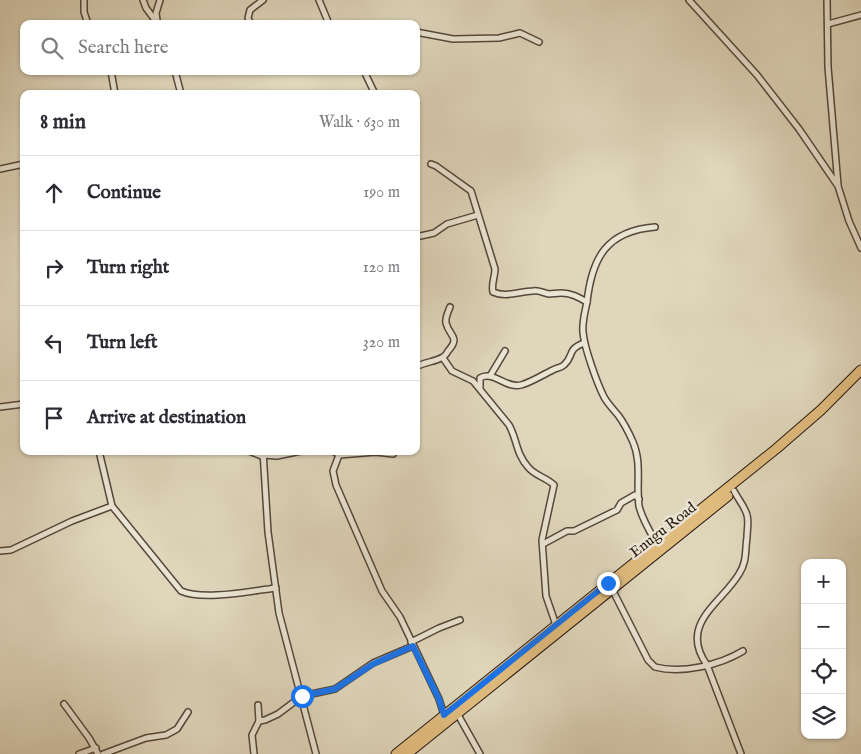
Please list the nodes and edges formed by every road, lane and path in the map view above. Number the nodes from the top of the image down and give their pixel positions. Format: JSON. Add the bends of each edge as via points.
{"nodes":[{"id":1,"x":84,"y":0,"type":"edge"},
{"id":2,"x":143,"y":0,"type":"edge"},
{"id":3,"x":160,"y":0,"type":"edge"},
{"id":4,"x":264,"y":0,"type":"edge"},
{"id":5,"x":319,"y":0,"type":"edge"},
{"id":6,"x":689,"y":0,"type":"edge"},
{"id":7,"x":828,"y":0,"type":"edge"},
{"id":8,"x":861,"y":14,"type":"edge"},
{"id":9,"x":87,"y":20,"type":"edge"},
{"id":10,"x":156,"y":20,"type":"edge"},
{"id":11,"x":157,"y":20,"type":"edge"},
{"id":12,"x":249,"y":20,"type":"edge"},
{"id":13,"x":326,"y":20,"type":"edge"},
{"id":14,"x":828,"y":24,"type":"junction"},
{"id":15,"x":420,"y":33,"type":"edge"},
{"id":16,"x":539,"y":42,"type":"dead end"},
{"id":17,"x":112,"y":75,"type":"edge"},
{"id":18,"x":175,"y":75,"type":"edge"},
{"id":19,"x":366,"y":75,"type":"edge"},
{"id":20,"x":114,"y":90,"type":"edge"},
{"id":21,"x":180,"y":90,"type":"edge"},
{"id":22,"x":373,"y":90,"type":"edge"},
{"id":23,"x":431,"y":164,"type":"dead end"},
{"id":24,"x":20,"y":165,"type":"edge"},
{"id":25,"x":0,"y":169,"type":"edge"},
{"id":26,"x":838,"y":186,"type":"junction"},
{"id":27,"x":478,"y":215,"type":"junction"},
{"id":28,"x":656,"y":227,"type":"dead end"},
{"id":29,"x":420,"y":236,"type":"edge"},
{"id":30,"x":861,"y":248,"type":"edge"},
{"id":31,"x":587,"y":302,"type":"junction"},
{"id":32,"x":450,"y":307,"type":"dead end"},
{"id":33,"x":584,"y":343,"type":"junction"},
{"id":34,"x":505,"y":351,"type":"dead end"},
{"id":35,"x":443,"y":358,"type":"junction"},
{"id":36,"x":420,"y":364,"type":"edge"},
{"id":37,"x":861,"y":370,"type":"edge"},
{"id":38,"x":490,"y":376,"type":"junction"},
{"id":39,"x":861,"y":378,"type":"edge"},
{"id":40,"x":481,"y":391,"type":"junction"},
{"id":41,"x":20,"y":404,"type":"edge"},
{"id":42,"x":0,"y":407,"type":"edge"},
{"id":43,"x":100,"y":455,"type":"edge"},
{"id":44,"x":263,"y":455,"type":"edge"},
{"id":45,"x":340,"y":455,"type":"edge"},
{"id":46,"x":734,"y":491,"type":"junction"},
{"id":47,"x":639,"y":499,"type":"junction"},
{"id":48,"x":112,"y":506,"type":"junction"},
{"id":49,"x":542,"y":544,"type":"junction"},
{"id":50,"x":657,"y":544,"type":"junction"},
{"id":51,"x":0,"y":551,"type":"edge"},
{"id":52,"x":276,"y":588,"type":"junction"},
{"id":53,"x":612,"y":589,"type":"junction"},
{"id":54,"x":460,"y":620,"type":"dead end"},
{"id":55,"x":556,"y":625,"type":"junction"},
{"id":56,"x":412,"y":644,"type":"junction"},
{"id":57,"x":743,"y":651,"type":"dead end"},
{"id":58,"x":707,"y":665,"type":"junction"},
{"id":59,"x":302,"y":696,"type":"junction"},
{"id":60,"x":64,"y":704,"type":"dead end"},
{"id":61,"x":258,"y":705,"type":"dead end"},
{"id":62,"x":188,"y":712,"type":"dead end"},
{"id":63,"x":458,"y":713,"type":"junction"},
{"id":64,"x":444,"y":715,"type":"junction"},
{"id":65,"x":259,"y":721,"type":"junction"},
{"id":66,"x":96,"y":748,"type":"junction"},
{"id":67,"x":79,"y":754,"type":"edge"},
{"id":68,"x":98,"y":754,"type":"edge"},
{"id":69,"x":103,"y":754,"type":"edge"},
{"id":70,"x":254,"y":754,"type":"edge"},
{"id":71,"x":316,"y":754,"type":"edge"},
{"id":72,"x":396,"y":754,"type":"edge"},
{"id":73,"x":407,"y":754,"type":"edge"},
{"id":74,"x":480,"y":754,"type":"edge"},
{"id":75,"x":742,"y":754,"type":"edge"}],
"edges":[{"from":1,"to":9,"type":"street"},
{"from":2,"to":10,"type":"street"},
{"from":3,"to":11,"type":"street"},
{"from":4,"to":12,"type":"street","via":[[250,10]]},
{"from":5,"to":13,"type":"street"},
{"from":6,"to":26,"type":"street","via":[[757,76]]},
{"from":7,"to":14,"type":"street"},
{"from":8,"to":14,"type":"street"},
{"from":14,"to":26,"type":"street","via":[[830,108]]},
{"from":15,"to":16,"type":"street","via":[[454,39],[500,38],[520,33]]},
{"from":17,"to":20,"type":"street"},
{"from":18,"to":21,"type":"street"},
{"from":19,"to":22,"type":"street"},
{"from":23,"to":27,"type":"street","via":[[470,190]]},
{"from":24,"to":25,"type":"street"},
{"from":26,"to":30,"type":"street"},
{"from":27,"to":29,"type":"street"},
{"from":27,"to":31,"type":"street","via":[[495,269],[493,292],[558,292]]},
{"from":28,"to":31,"type":"street","via":[[629,232],[605,247],[589,282]]},
{"from":31,"to":33,"type":"street","via":[[582,329]]},
{"from":32,"to":35,"type":"street","via":[[446,323],[454,342]]},
{"from":33,"to":38,"type":"street","via":[[574,348],[563,365],[519,386]]},
{"from":33,"to":47,"type":"street","via":[[604,397],[634,442],[639,466]]},
{"from":34,"to":38,"type":"street"},
{"from":35,"to":36,"type":"street"},
{"from":35,"to":40,"type":"street","via":[[452,371],[473,381]]},
{"from":37,"to":50,"type":"main road","via":[[776,449]]},
{"from":38,"to":40,"type":"street","via":[[480,378]]},
{"from":39,"to":46,"type":"main road","name":"Enugu Road"},
{"from":40,"to":49,"type":"street","via":[[513,431],[516,448],[525,463],[535,474],[554,485]]},
{"from":41,"to":42,"type":"street"},
{"from":43,"to":48,"type":"street"},
{"from":44,"to":52,"type":"street"},
{"from":45,"to":56,"type":"street","via":[[333,471],[336,485],[382,591],[400,617]]},
{"from":46,"to":53,"type":"main road","name":"Enugu Road"},
{"from":46,"to":58,"type":"street","via":[[747,513],[745,562],[740,574],[699,625],[698,639]]},
{"from":47,"to":49,"type":"street","via":[[635,495],[621,503],[617,510]]},
{"from":47,"to":50,"type":"street","via":[[641,514]]},
{"from":48,"to":51,"type":"street","via":[[16,548]]},
{"from":48,"to":52,"type":"street","via":[[181,592],[208,595]]},
{"from":49,"to":55,"type":"street","via":[[546,596]]},
{"from":50,"to":55,"type":"main road"},
{"from":52,"to":59,"type":"street","via":[[279,613]]},
{"from":53,"to":58,"type":"street","via":[[648,660],[655,667],[686,670]]},
{"from":53,"to":63,"type":"main road","name":"Enugu Road"},
{"from":54,"to":56,"type":"street"},
{"from":55,"to":64,"type":"main road"},
{"from":56,"to":59,"type":"street","via":[[335,689]]},
{"from":56,"to":64,"type":"street"},
{"from":57,"to":58,"type":"street"},
{"from":58,"to":75,"type":"street"},
{"from":59,"to":65,"type":"street","via":[[278,714]]},
{"from":59,"to":71,"type":"street"},
{"from":60,"to":66,"type":"street"},
{"from":61,"to":65,"type":"street"},
{"from":62,"to":69,"type":"street","via":[[177,729],[166,735],[146,738]]},
{"from":63,"to":73,"type":"main road","name":"Enugu Road"},
{"from":63,"to":74,"type":"street"},
{"from":64,"to":72,"type":"main road"},
{"from":65,"to":70,"type":"street","via":[[252,735]]},
{"from":66,"to":67,"type":"street"},
{"from":66,"to":68,"type":"street"}]}
